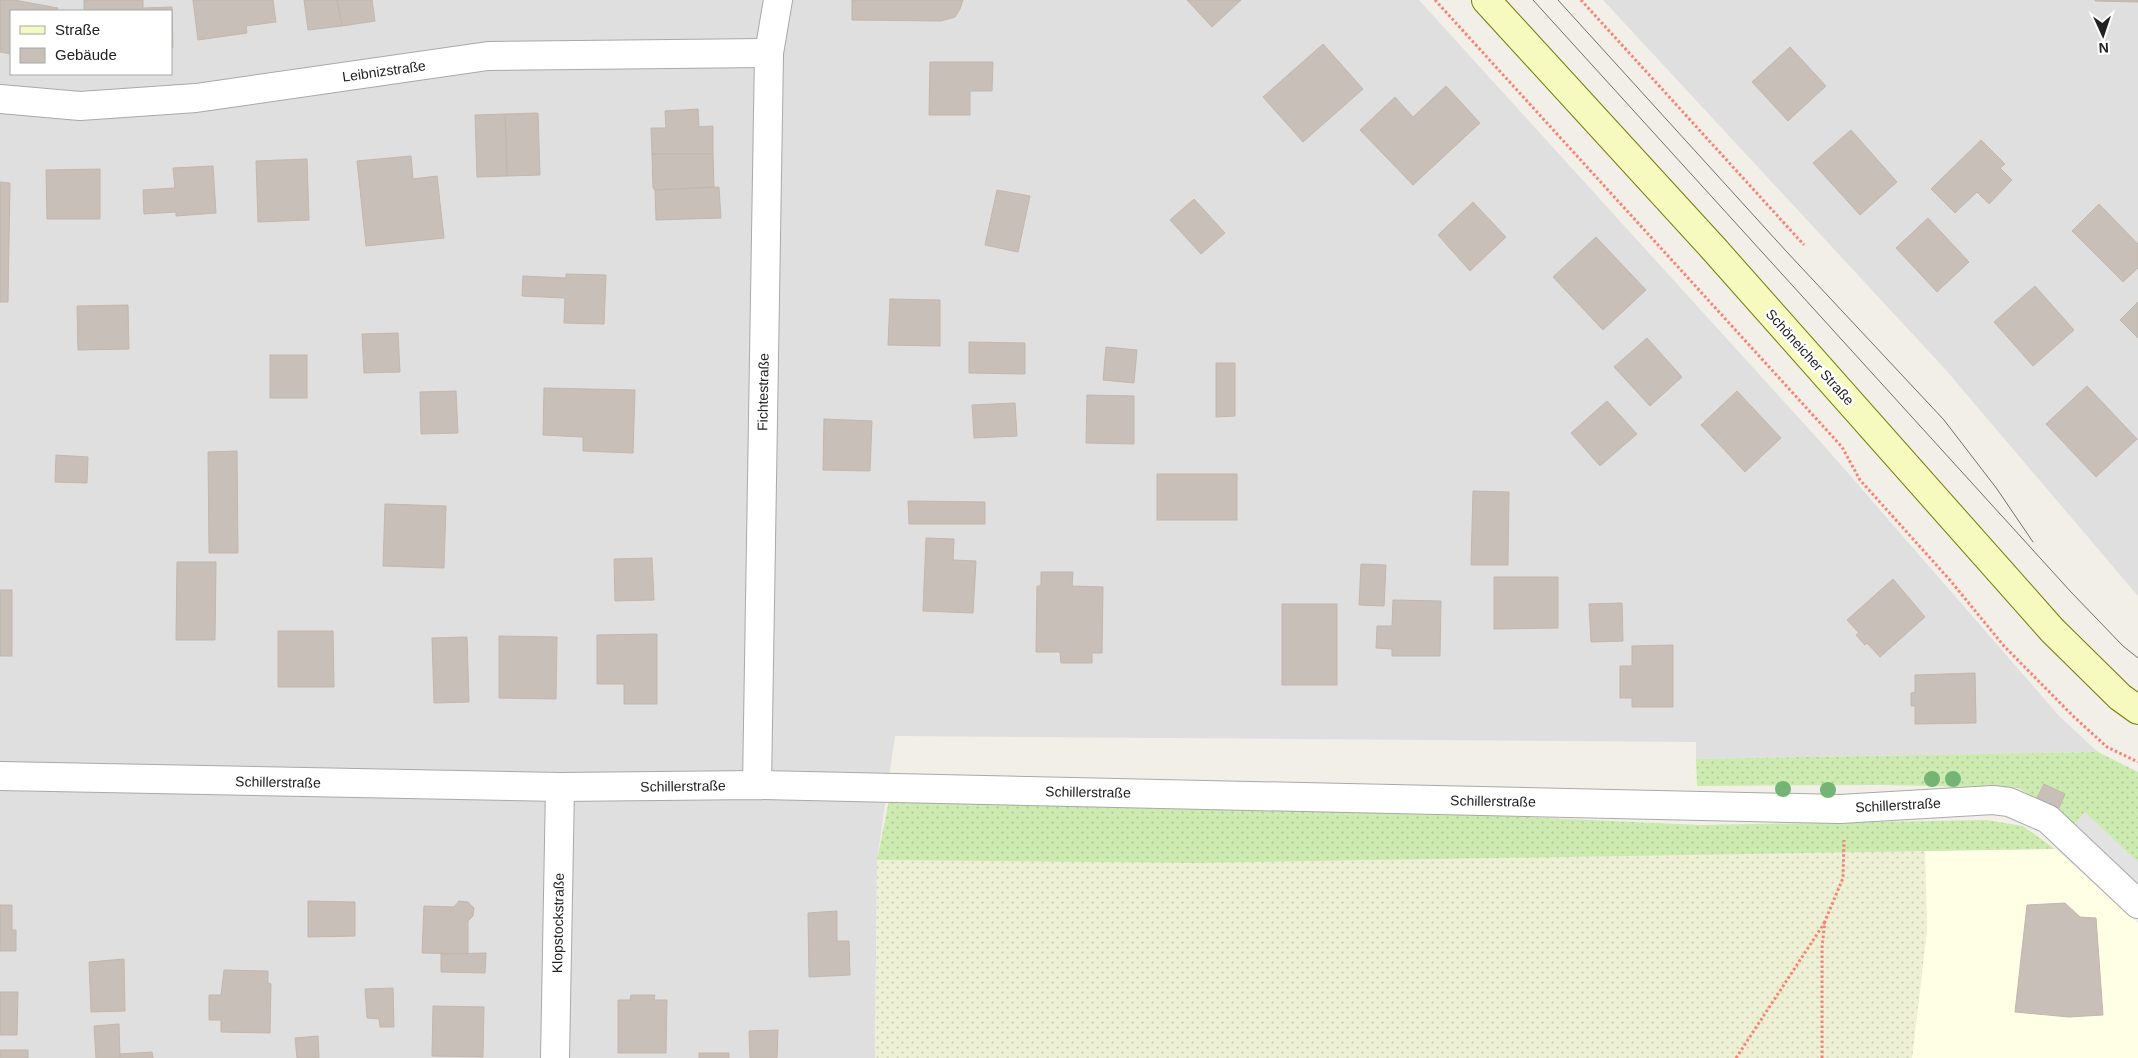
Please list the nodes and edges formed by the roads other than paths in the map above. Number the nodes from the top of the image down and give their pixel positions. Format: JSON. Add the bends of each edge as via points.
{"nodes":[{"id":1,"x":778,"y":0,"type":"edge"},
{"id":2,"x":1496,"y":3,"type":"edge"},
{"id":3,"x":769,"y":54,"type":"junction"},
{"id":4,"x":0,"y":99,"type":"edge"},
{"id":5,"x":2138,"y":710,"type":"edge"},
{"id":6,"x":0,"y":776,"type":"edge"},
{"id":7,"x":757,"y":785,"type":"junction"},
{"id":8,"x":560,"y":787,"type":"junction"},
{"id":9,"x":2138,"y":904,"type":"edge"},
{"id":10,"x":555,"y":1058,"type":"edge"}],
"edges":[{"from":1,"to":3,"type":"street","name":"Fichtestraße"},
{"from":2,"to":5,"type":"main road","name":"Schöneicher Straße","via":[[1652,184],[2052,630]]},
{"from":3,"to":4,"type":"street","name":"Leibnizstraße","via":[[488,56],[196,98],[80,106]]},
{"from":3,"to":7,"type":"street","name":"Fichtestraße"},
{"from":6,"to":8,"type":"street","name":"Schillerstraße"},
{"from":7,"to":8,"type":"street","name":"Schillerstraße"},
{"from":7,"to":9,"type":"street","name":"Schillerstraße","via":[[1840,809],[1993,800],[2009,802],[2048,819]]},
{"from":8,"to":10,"type":"street","name":"Klopstockstraße"}]}
